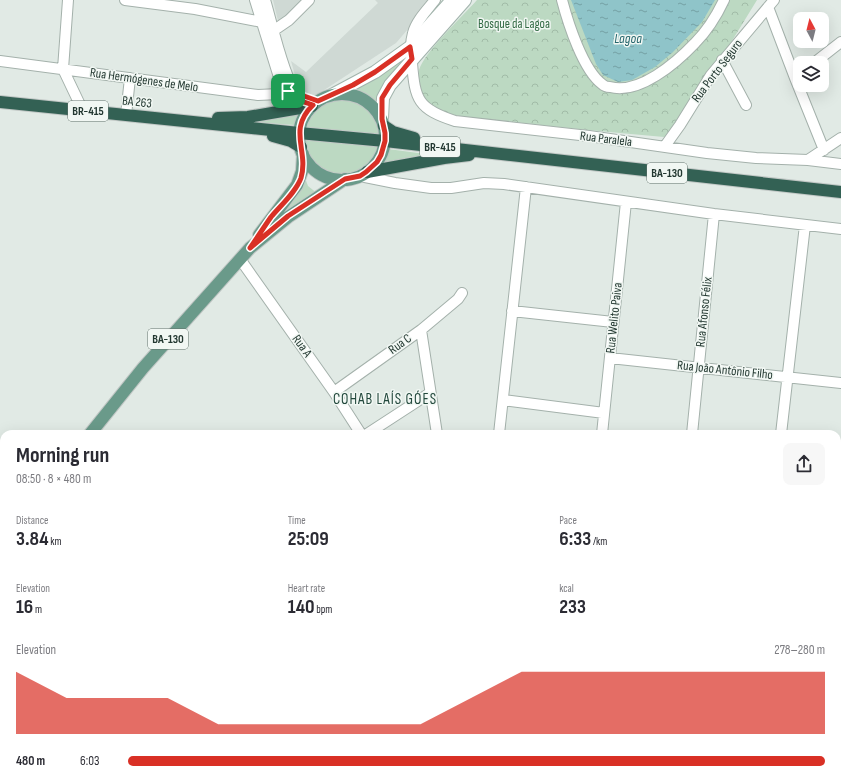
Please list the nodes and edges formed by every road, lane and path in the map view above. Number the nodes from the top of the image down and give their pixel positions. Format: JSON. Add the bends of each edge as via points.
{"nodes":[{"id":1,"x":68,"y":0,"type":"edge"},
{"id":2,"x":125,"y":0,"type":"edge"},
{"id":3,"x":255,"y":0,"type":"edge"},
{"id":4,"x":265,"y":0,"type":"edge"},
{"id":5,"x":309,"y":0,"type":"edge"},
{"id":6,"x":435,"y":0,"type":"edge"},
{"id":7,"x":452,"y":0,"type":"edge"},
{"id":8,"x":465,"y":0,"type":"edge"},
{"id":9,"x":562,"y":0,"type":"edge"},
{"id":10,"x":724,"y":0,"type":"edge"},
{"id":11,"x":771,"y":4,"type":"edge"},
{"id":12,"x":262,"y":22,"type":"junction"},
{"id":13,"x":270,"y":33,"type":"junction"},
{"id":14,"x":841,"y":42,"type":"edge"},
{"id":15,"x":410,"y":47,"type":"junction"},
{"id":16,"x":823,"y":56,"type":"edge"},
{"id":17,"x":412,"y":59,"type":"junction"},
{"id":18,"x":722,"y":60,"type":"junction"},
{"id":19,"x":0,"y":61,"type":"edge"},
{"id":20,"x":793,"y":65,"type":"edge"},
{"id":21,"x":63,"y":70,"type":"junction"},
{"id":22,"x":130,"y":78,"type":"junction"},
{"id":23,"x":290,"y":90,"type":"junction"},
{"id":24,"x":803,"y":92,"type":"edge"},
{"id":25,"x":332,"y":95,"type":"junction"},
{"id":26,"x":0,"y":102,"type":"edge"},
{"id":27,"x":314,"y":104,"type":"junction"},
{"id":28,"x":746,"y":105,"type":"dead end"},
{"id":29,"x":83,"y":111,"type":"junction"},
{"id":30,"x":126,"y":115,"type":"junction"},
{"id":31,"x":177,"y":120,"type":"junction"},
{"id":32,"x":383,"y":122,"type":"junction"},
{"id":33,"x":299,"y":133,"type":"junction"},
{"id":34,"x":841,"y":138,"type":"edge"},
{"id":35,"x":385,"y":141,"type":"junction"},
{"id":36,"x":666,"y":146,"type":"junction"},
{"id":37,"x":824,"y":150,"type":"junction"},
{"id":38,"x":302,"y":151,"type":"junction"},
{"id":39,"x":494,"y":152,"type":"junction"},
{"id":40,"x":808,"y":160,"type":"junction"},
{"id":41,"x":841,"y":164,"type":"edge"},
{"id":42,"x":363,"y":174,"type":"junction"},
{"id":43,"x":345,"y":179,"type":"junction"},
{"id":44,"x":526,"y":187,"type":"junction"},
{"id":45,"x":841,"y":192,"type":"edge"},
{"id":46,"x":626,"y":202,"type":"junction"},
{"id":47,"x":714,"y":214,"type":"junction"},
{"id":48,"x":805,"y":225,"type":"junction"},
{"id":49,"x":841,"y":228,"type":"edge"},
{"id":50,"x":250,"y":248,"type":"junction"},
{"id":51,"x":240,"y":259,"type":"junction"},
{"id":52,"x":462,"y":293,"type":"dead end"},
{"id":53,"x":512,"y":311,"type":"junction"},
{"id":54,"x":613,"y":322,"type":"junction"},
{"id":55,"x":420,"y":330,"type":"junction"},
{"id":56,"x":610,"y":358,"type":"junction"},
{"id":57,"x":698,"y":368,"type":"junction"},
{"id":58,"x":787,"y":377,"type":"junction"},
{"id":59,"x":841,"y":383,"type":"edge"},
{"id":60,"x":334,"y":392,"type":"junction"},
{"id":61,"x":430,"y":394,"type":"junction"},
{"id":62,"x":503,"y":400,"type":"junction"},
{"id":63,"x":604,"y":413,"type":"junction"},
{"id":64,"x":93,"y":430,"type":"edge"},
{"id":65,"x":358,"y":430,"type":"edge"},
{"id":66,"x":374,"y":430,"type":"edge"},
{"id":67,"x":436,"y":430,"type":"edge"},
{"id":68,"x":499,"y":430,"type":"edge"},
{"id":69,"x":602,"y":430,"type":"edge"},
{"id":70,"x":692,"y":430,"type":"edge"},
{"id":71,"x":781,"y":430,"type":"edge"}],
"edges":[{"from":1,"to":21,"type":"street"},
{"from":2,"to":12,"type":"street","via":[[195,9]]},
{"from":3,"to":12,"type":"street"},
{"from":4,"to":13,"type":"street"},
{"from":5,"to":13,"type":"street","via":[[289,20]]},
{"from":6,"to":15,"type":"street","via":[[417,23]]},
{"from":7,"to":15,"type":"main road"},
{"from":8,"to":17,"type":"main road"},
{"from":9,"to":10,"type":"street","via":[[592,75],[603,86],[616,89],[639,85],[668,68],[696,42]]},
{"from":11,"to":18,"type":"street","name":"Rua Porto Seguro"},
{"from":11,"to":20,"type":"street"},
{"from":12,"to":13,"type":"street"},
{"from":13,"to":23,"type":"street","via":[[284,66]]},
{"from":14,"to":16,"type":"street"},
{"from":15,"to":17,"type":"street","name":"Rua Paralela"},
{"from":15,"to":25,"type":"main road","via":[[375,72]]},
{"from":17,"to":32,"type":"main road","via":[[382,98]]},
{"from":17,"to":36,"type":"street","name":"Rua Paralela","via":[[416,93],[421,102],[429,110],[455,121]]},
{"from":18,"to":28,"type":"street"},
{"from":18,"to":36,"type":"street","name":"Rua Porto Seguro"},
{"from":19,"to":21,"type":"street","name":"Rua Hermógenes de Melo"},
{"from":21,"to":22,"type":"street","name":"Rua Hermógenes de Melo"},
{"from":21,"to":29,"type":"street"},
{"from":22,"to":23,"type":"street","name":"Rua Hermógenes de Melo","via":[[258,95]]},
{"from":22,"to":30,"type":"street"},
{"from":23,"to":27,"type":"street"},
{"from":24,"to":37,"type":"street"},
{"from":25,"to":27,"type":"main road"},
{"from":25,"to":32,"type":"main road","via":[[347,94],[361,98],[373,106]]},
{"from":26,"to":29,"type":"highway","name":"BA 263","number":"BR-415"},
{"from":27,"to":31,"type":"highway","via":[[248,117]]},
{"from":27,"to":33,"type":"main road","via":[[303,118]]},
{"from":29,"to":30,"type":"highway","name":"BA 263","number":"BR-415"},
{"from":30,"to":31,"type":"highway","name":"BA 263","number":"BR-415"},
{"from":31,"to":33,"type":"highway","number":"BR-415"},
{"from":31,"to":38,"type":"highway","via":[[274,136],[291,141]]},
{"from":32,"to":35,"type":"main road"},
{"from":32,"to":39,"type":"highway","via":[[393,132],[408,137]]},
{"from":33,"to":35,"type":"highway","number":"BR-415"},
{"from":33,"to":38,"type":"main road"},
{"from":34,"to":37,"type":"street"},
{"from":35,"to":39,"type":"highway","number":"BR-415"},
{"from":35,"to":42,"type":"main road","via":[[377,162]]},
{"from":36,"to":40,"type":"street","name":"Rua Paralela","via":[[756,158]]},
{"from":37,"to":40,"type":"street"},
{"from":38,"to":43,"type":"main road","via":[[311,167],[324,175]]},
{"from":38,"to":50,"type":"main road","via":[[302,171],[297,185]]},
{"from":39,"to":42,"type":"highway","via":[[444,158]]},
{"from":39,"to":45,"type":"highway","number":"BA-130"},
{"from":40,"to":41,"type":"street","name":"Rua Paralela"},
{"from":42,"to":43,"type":"main road"},
{"from":42,"to":44,"type":"street","via":[[395,183],[431,188],[484,183]]},
{"from":43,"to":50,"type":"main road","number":"BA-130","via":[[288,216]]},
{"from":44,"to":46,"type":"street"},
{"from":44,"to":53,"type":"street"},
{"from":46,"to":47,"type":"street"},
{"from":46,"to":54,"type":"street","name":"Rua Welito Paiva"},
{"from":47,"to":48,"type":"street"},
{"from":47,"to":57,"type":"street","name":"Rua Afonso Félix"},
{"from":48,"to":49,"type":"street"},
{"from":48,"to":58,"type":"street"},
{"from":50,"to":51,"type":"main road","number":"BA-130"},
{"from":51,"to":60,"type":"street","name":"Rua A"},
{"from":51,"to":64,"type":"main road","number":"BA-130","via":[[143,368]]},
{"from":52,"to":55,"type":"street","name":"Rua C"},
{"from":53,"to":54,"type":"street"},
{"from":53,"to":62,"type":"street"},
{"from":54,"to":56,"type":"street","name":"Rua Welito Paiva"},
{"from":55,"to":60,"type":"street","name":"Rua C"},
{"from":55,"to":61,"type":"street"},
{"from":56,"to":57,"type":"street","name":"Rua João Antônio Filho"},
{"from":56,"to":63,"type":"street","name":"Rua Welito Paiva"},
{"from":57,"to":58,"type":"street","name":"Rua João Antônio Filho"},
{"from":57,"to":70,"type":"street","name":"Rua Afonso Félix"},
{"from":58,"to":59,"type":"street","name":"Rua João Antônio Filho"},
{"from":58,"to":71,"type":"street"},
{"from":60,"to":65,"type":"street","name":"Rua A"},
{"from":61,"to":66,"type":"street"},
{"from":61,"to":67,"type":"street"},
{"from":62,"to":63,"type":"street"},
{"from":62,"to":68,"type":"street"},
{"from":63,"to":69,"type":"street","name":"Rua Welito Paiva"}]}
